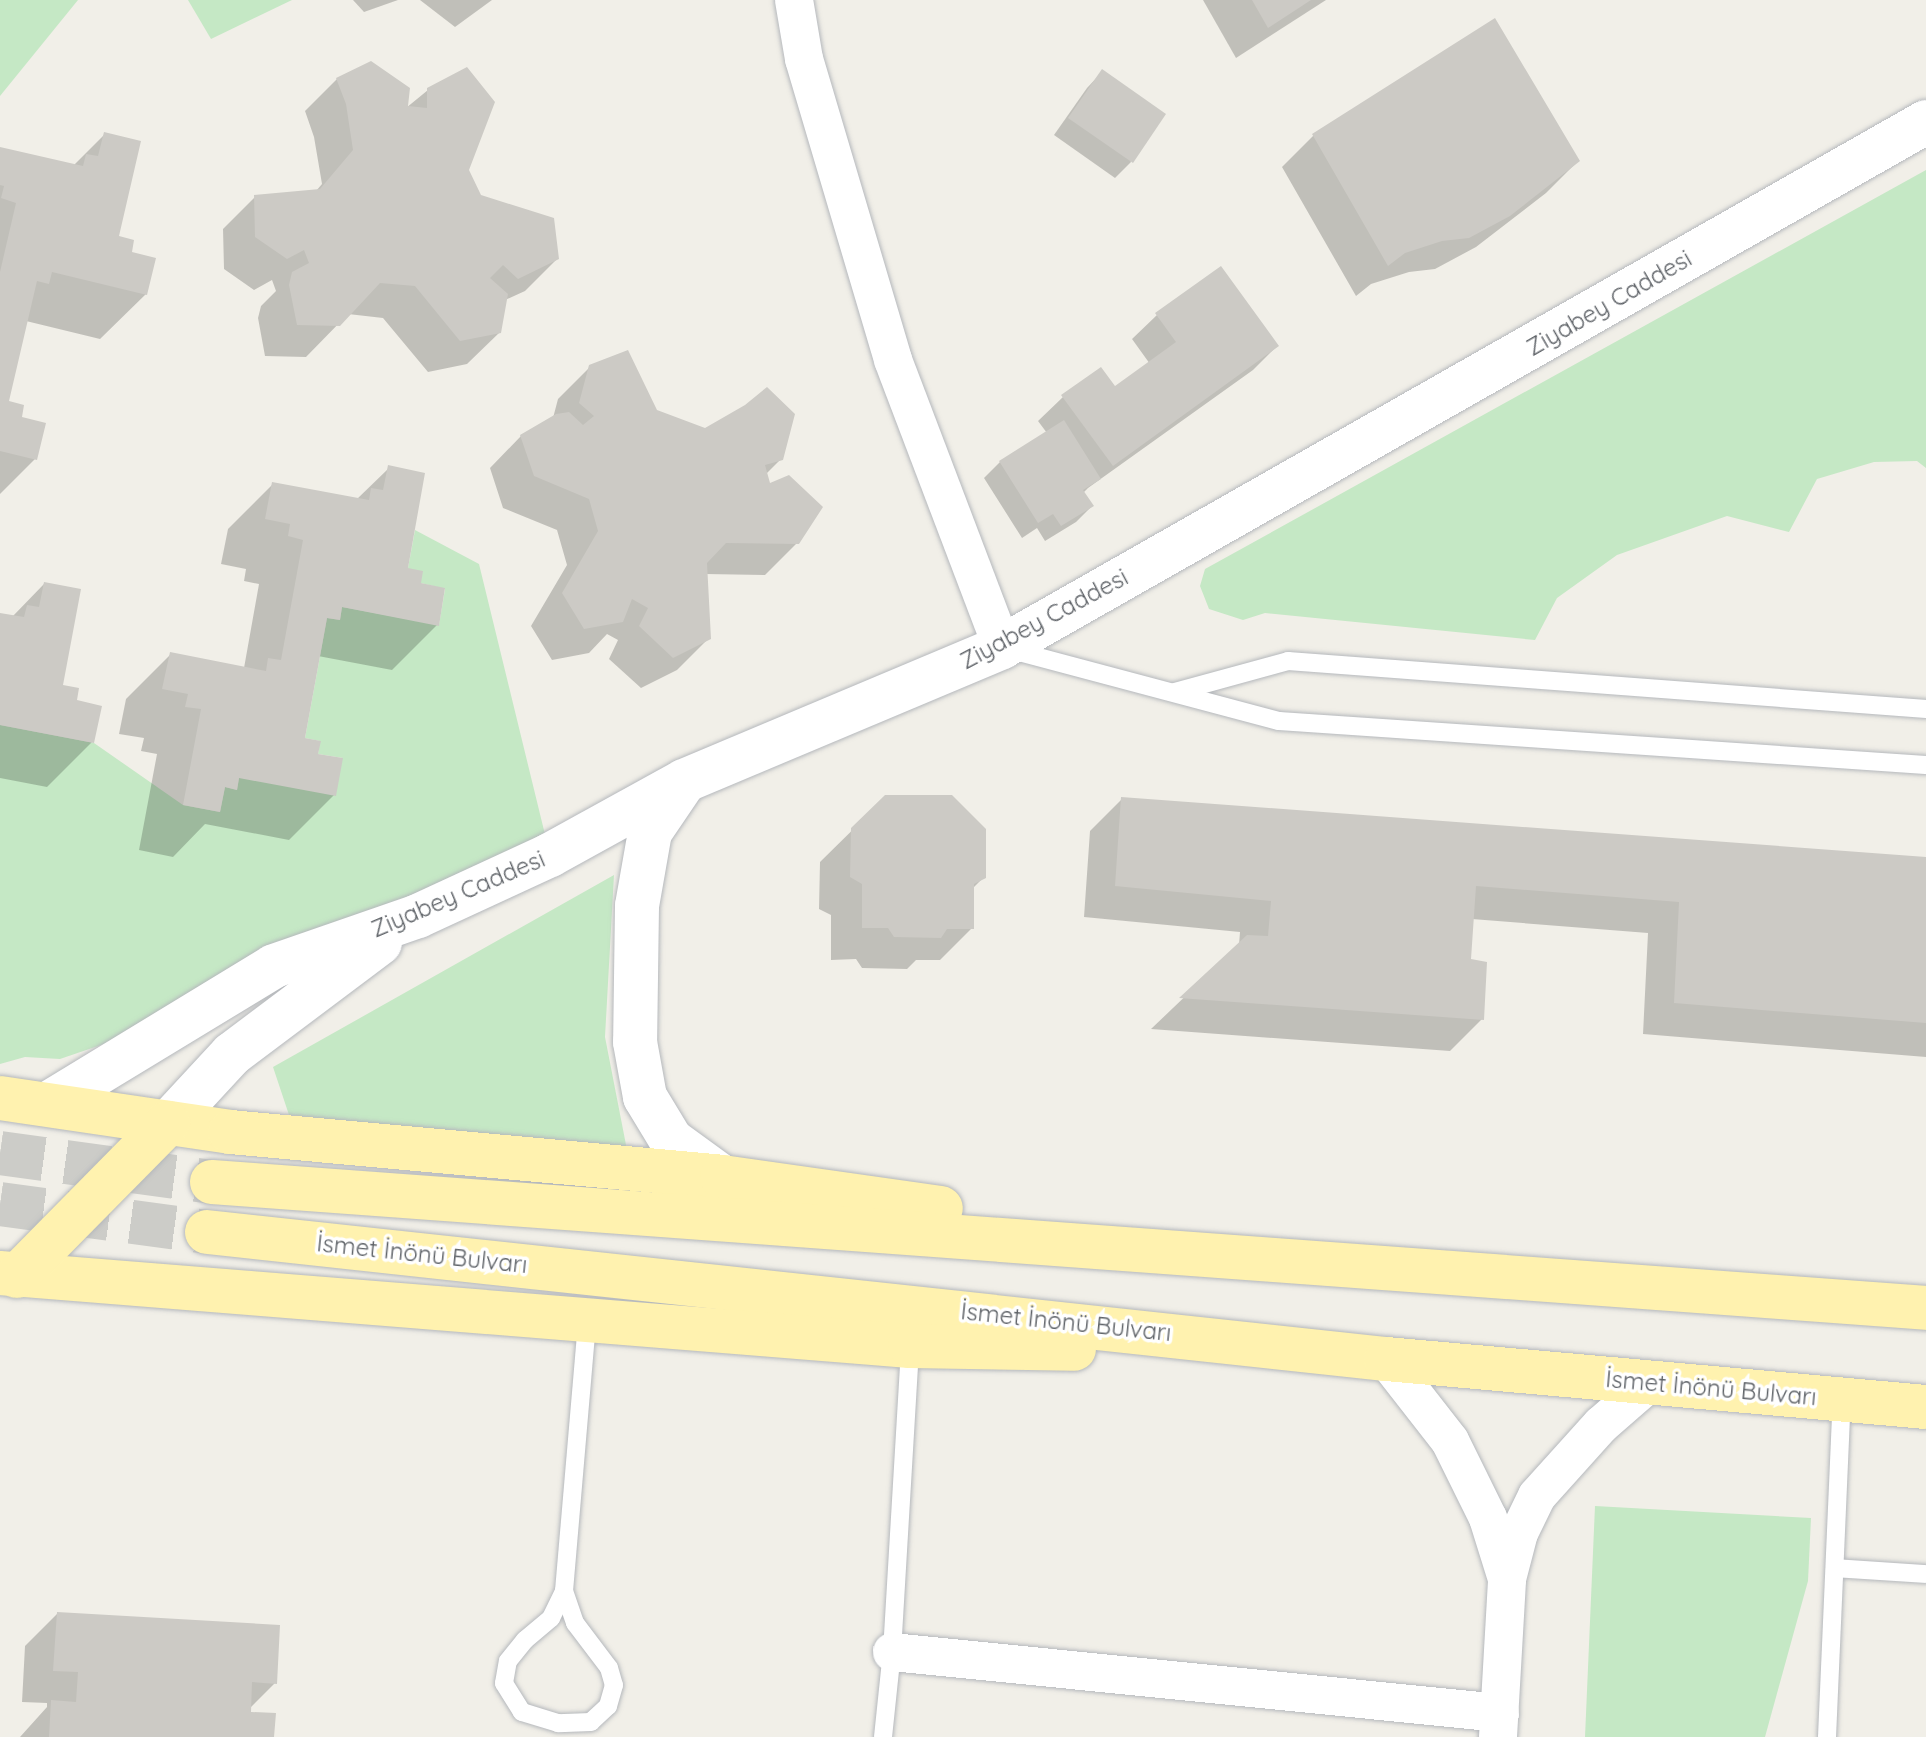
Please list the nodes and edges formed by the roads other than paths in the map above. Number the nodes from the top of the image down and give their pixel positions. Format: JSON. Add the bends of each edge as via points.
{"nodes":[{"id":1,"x":794,"y":0,"type":"edge"},
{"id":2,"x":1926,"y":122,"type":"edge"},
{"id":3,"x":1002,"y":647,"type":"junction"},
{"id":4,"x":1172,"y":693,"type":"junction"},
{"id":5,"x":1926,"y":709,"type":"edge"},
{"id":6,"x":1926,"y":765,"type":"edge"},
{"id":7,"x":684,"y":781,"type":"junction"},
{"id":8,"x":418,"y":916,"type":"junction"},
{"id":9,"x":0,"y":1098,"type":"edge"},
{"id":10,"x":49,"y":1103,"type":"junction"},
{"id":11,"x":168,"y":1123,"type":"junction"},
{"id":12,"x":722,"y":1177,"type":"junction"},
{"id":13,"x":212,"y":1182,"type":"tunnel mouth"},
{"id":14,"x":207,"y":1232,"type":"tunnel mouth"},
{"id":15,"x":1320,"y":1263,"type":"junction"},
{"id":16,"x":6,"y":1281,"type":"edge"},
{"id":17,"x":1926,"y":1308,"type":"edge"},
{"id":18,"x":587,"y":1317,"type":"junction"},
{"id":19,"x":910,"y":1346,"type":"junction"},
{"id":20,"x":1377,"y":1356,"type":"junction"},
{"id":21,"x":1648,"y":1384,"type":"junction"},
{"id":22,"x":1861,"y":1401,"type":"junction"},
{"id":23,"x":1926,"y":1407,"type":"edge"},
{"id":24,"x":1926,"y":1417,"type":"edge"},
{"id":25,"x":1835,"y":1568,"type":"junction"},
{"id":26,"x":1926,"y":1574,"type":"edge"},
{"id":27,"x":1507,"y":1579,"type":"junction"},
{"id":28,"x":564,"y":1591,"type":"junction"},
{"id":29,"x":892,"y":1652,"type":"junction"},
{"id":30,"x":1499,"y":1725,"type":"edge"},
{"id":31,"x":883,"y":1737,"type":"edge"},
{"id":32,"x":1827,"y":1737,"type":"edge"}],
"edges":[{"from":1,"to":3,"type":"street","via":[[804,59],[893,360]]},
{"from":2,"to":3,"type":"main road","name":"Ziyabey Caddesi"},
{"from":3,"to":4,"type":"lane"},
{"from":3,"to":7,"type":"main road","name":"Ziyabey Caddesi"},
{"from":4,"to":5,"type":"lane","via":[[1288,661]]},
{"from":4,"to":6,"type":"lane","via":[[1279,721]]},
{"from":7,"to":8,"type":"main road","name":"Ziyabey Caddesi","via":[[550,855]]},
{"from":7,"to":12,"type":"main road","via":[[650,832],[637,906],[635,1042],[645,1097],[671,1140]]},
{"from":8,"to":10,"type":"main road","name":"Ziyabey Caddesi","via":[[274,966]]},
{"from":8,"to":11,"type":"main road","via":[[232,1054]]},
{"from":9,"to":10,"type":"main road"},
{"from":10,"to":11,"type":"main road"},
{"from":11,"to":12,"type":"main road"},
{"from":11,"to":16,"type":"main road"},
{"from":12,"to":15,"type":"main road"},
{"from":13,"to":15,"type":"main road"},
{"from":14,"to":20,"type":"main road","name":"İsmet İnönü Bulvarı"},
{"from":15,"to":17,"type":"main road"},
{"from":16,"to":18,"type":"main road"},
{"from":18,"to":19,"type":"main road"},
{"from":18,"to":28,"type":"lane"},
{"from":19,"to":20,"type":"main road"},
{"from":19,"to":29,"type":"lane"},
{"from":20,"to":21,"type":"main road","name":"İsmet İnönü Bulvarı"},
{"from":20,"to":27,"type":"street","via":[[1450,1441],[1488,1518]]},
{"from":21,"to":22,"type":"main road","name":"İsmet İnönü Bulvarı"},
{"from":21,"to":27,"type":"street","via":[[1601,1425],[1537,1496],[1519,1533]]},
{"from":22,"to":23,"type":"main road","name":"İsmet İnönü Bulvarı"},
{"from":22,"to":24,"type":"lane"},
{"from":22,"to":25,"type":"lane"},
{"from":25,"to":26,"type":"lane"},
{"from":25,"to":32,"type":"lane"},
{"from":27,"to":30,"type":"street"},
{"from":28,"to":28,"type":"lane","via":[[551,1618],[508,1661],[504,1683],[522,1712],[558,1723],[591,1722],[608,1706],[614,1685],[609,1668],[575,1623]]},
{"from":29,"to":30,"type":"street"},
{"from":29,"to":31,"type":"lane"}]}
